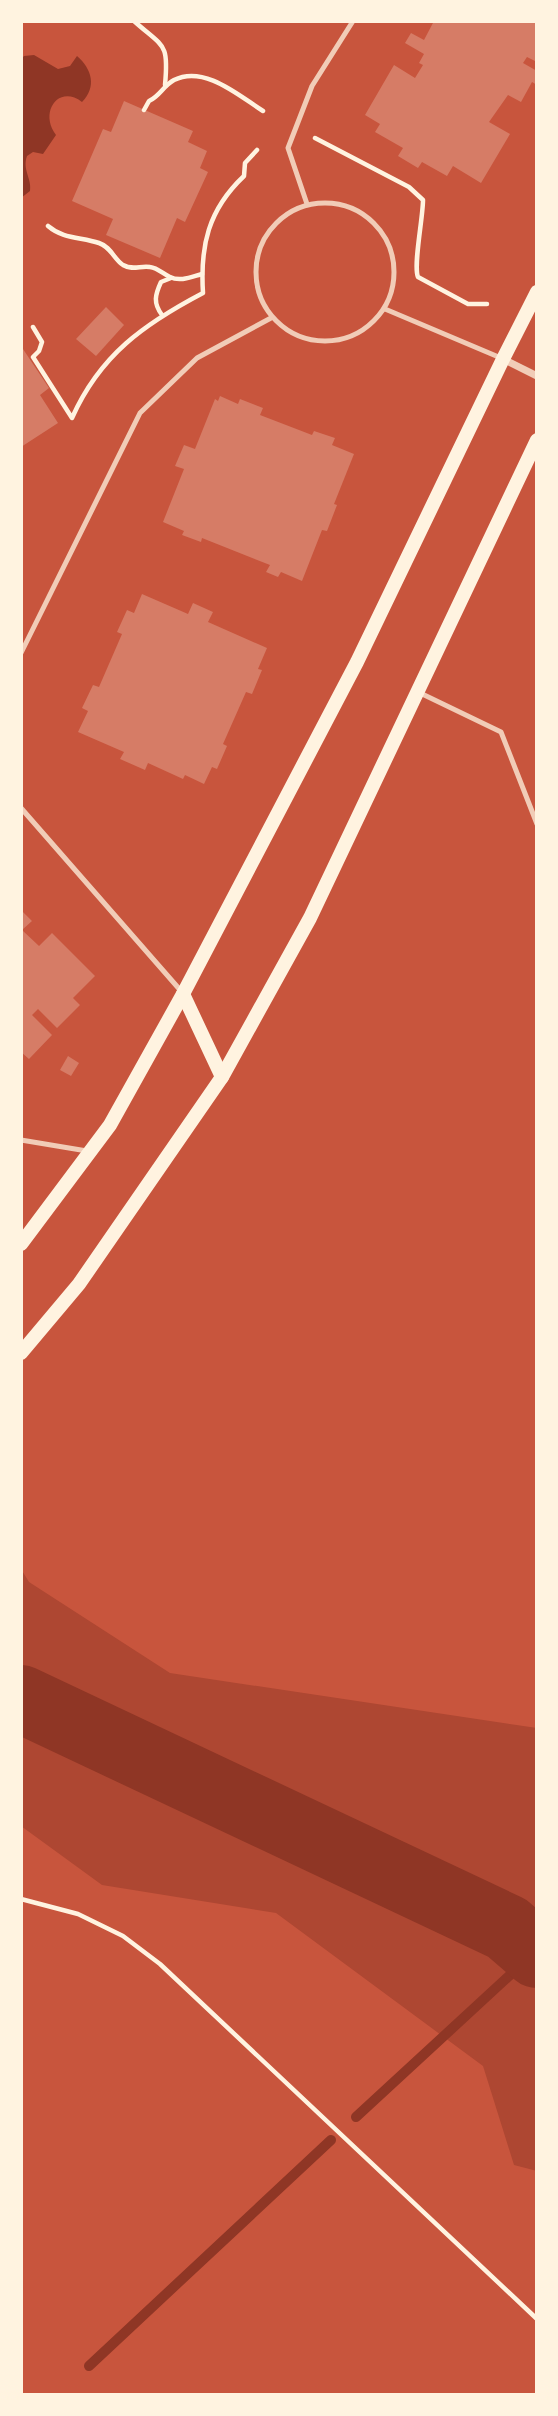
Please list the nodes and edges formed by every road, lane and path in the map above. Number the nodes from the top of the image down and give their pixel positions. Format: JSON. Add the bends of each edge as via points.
{"nodes":[{"id":1,"x":134,"y":21,"type":"edge"},
{"id":2,"x":353,"y":21,"type":"edge"},
{"id":3,"x":165,"y":86,"type":"junction"},
{"id":4,"x":144,"y":110,"type":"dead end"},
{"id":5,"x":263,"y":111,"type":"dead end"},
{"id":6,"x":311,"y":136,"type":"dead end"},
{"id":7,"x":257,"y":150,"type":"dead end"},
{"id":8,"x":307,"y":204,"type":"junction"},
{"id":9,"x":48,"y":226,"type":"dead end"},
{"id":10,"x":202,"y":274,"type":"junction"},
{"id":11,"x":171,"y":278,"type":"junction"},
{"id":12,"x":537,"y":292,"type":"edge"},
{"id":13,"x":487,"y":304,"type":"dead end"},
{"id":14,"x":385,"y":309,"type":"junction"},
{"id":15,"x":162,"y":315,"type":"junction"},
{"id":16,"x":271,"y":318,"type":"junction"},
{"id":17,"x":33,"y":327,"type":"dead end"},
{"id":18,"x":503,"y":359,"type":"junction"},
{"id":19,"x":537,"y":376,"type":"edge"},
{"id":20,"x":537,"y":440,"type":"edge"},
{"id":21,"x":23,"y":641,"type":"edge"},
{"id":22,"x":21,"y":653,"type":"edge"},
{"id":23,"x":418,"y":692,"type":"junction"},
{"id":24,"x":21,"y":808,"type":"edge"},
{"id":25,"x":537,"y":824,"type":"edge"},
{"id":26,"x":183,"y":994,"type":"junction"},
{"id":27,"x":222,"y":1077,"type":"junction"},
{"id":28,"x":21,"y":1140,"type":"edge"},
{"id":29,"x":90,"y":1152,"type":"junction"},
{"id":30,"x":21,"y":1244,"type":"edge"},
{"id":31,"x":21,"y":1353,"type":"edge"},
{"id":32,"x":21,"y":1899,"type":"edge"},
{"id":33,"x":537,"y":2319,"type":"edge"}],
"edges":[{"from":1,"to":3,"type":"path","via":[[162,46],[167,57]]},
{"from":2,"to":8,"type":"lane","via":[[312,86],[288,148]]},
{"from":3,"to":4,"type":"path"},
{"from":3,"to":5,"type":"path","via":[[199,76]]},
{"from":6,"to":13,"type":"path","via":[[409,187],[423,200],[414,269],[418,276],[468,304]]},
{"from":7,"to":10,"type":"path","via":[[211,223]]},
{"from":8,"to":14,"type":"lane","via":[[331,203],[353,209],[373,222],[387,241],[394,263]]},
{"from":8,"to":16,"type":"lane","via":[[286,214],[269,230],[258,251],[254,274],[259,297]]},
{"from":9,"to":11,"type":"path","via":[[67,236],[101,243],[122,265],[148,266]]},
{"from":10,"to":11,"type":"path"},
{"from":10,"to":15,"type":"path","via":[[203,293]]},
{"from":11,"to":15,"type":"path","via":[[161,282],[156,294],[156,307]]},
{"from":12,"to":18,"type":"main road"},
{"from":14,"to":16,"type":"lane","via":[[352,337],[330,342],[288,332]]},
{"from":14,"to":18,"type":"lane"},
{"from":15,"to":17,"type":"path","via":[[100,369],[72,418],[33,357],[42,342]]},
{"from":16,"to":21,"type":"lane","via":[[197,358],[140,413]]},
{"from":18,"to":19,"type":"street"},
{"from":18,"to":26,"type":"main road","via":[[357,662]]},
{"from":20,"to":23,"type":"main road"},
{"from":21,"to":22,"type":"lane"},
{"from":23,"to":25,"type":"lane","via":[[502,732]]},
{"from":23,"to":27,"type":"main road","via":[[310,918]]},
{"from":24,"to":26,"type":"lane"},
{"from":26,"to":27,"type":"main road"},
{"from":26,"to":29,"type":"main road","via":[[110,1125]]},
{"from":27,"to":31,"type":"main road","via":[[79,1284]]},
{"from":28,"to":29,"type":"lane"},
{"from":29,"to":30,"type":"main road"},
{"from":32,"to":33,"type":"path","via":[[78,1914],[122,1936],[160,1965]]}]}
